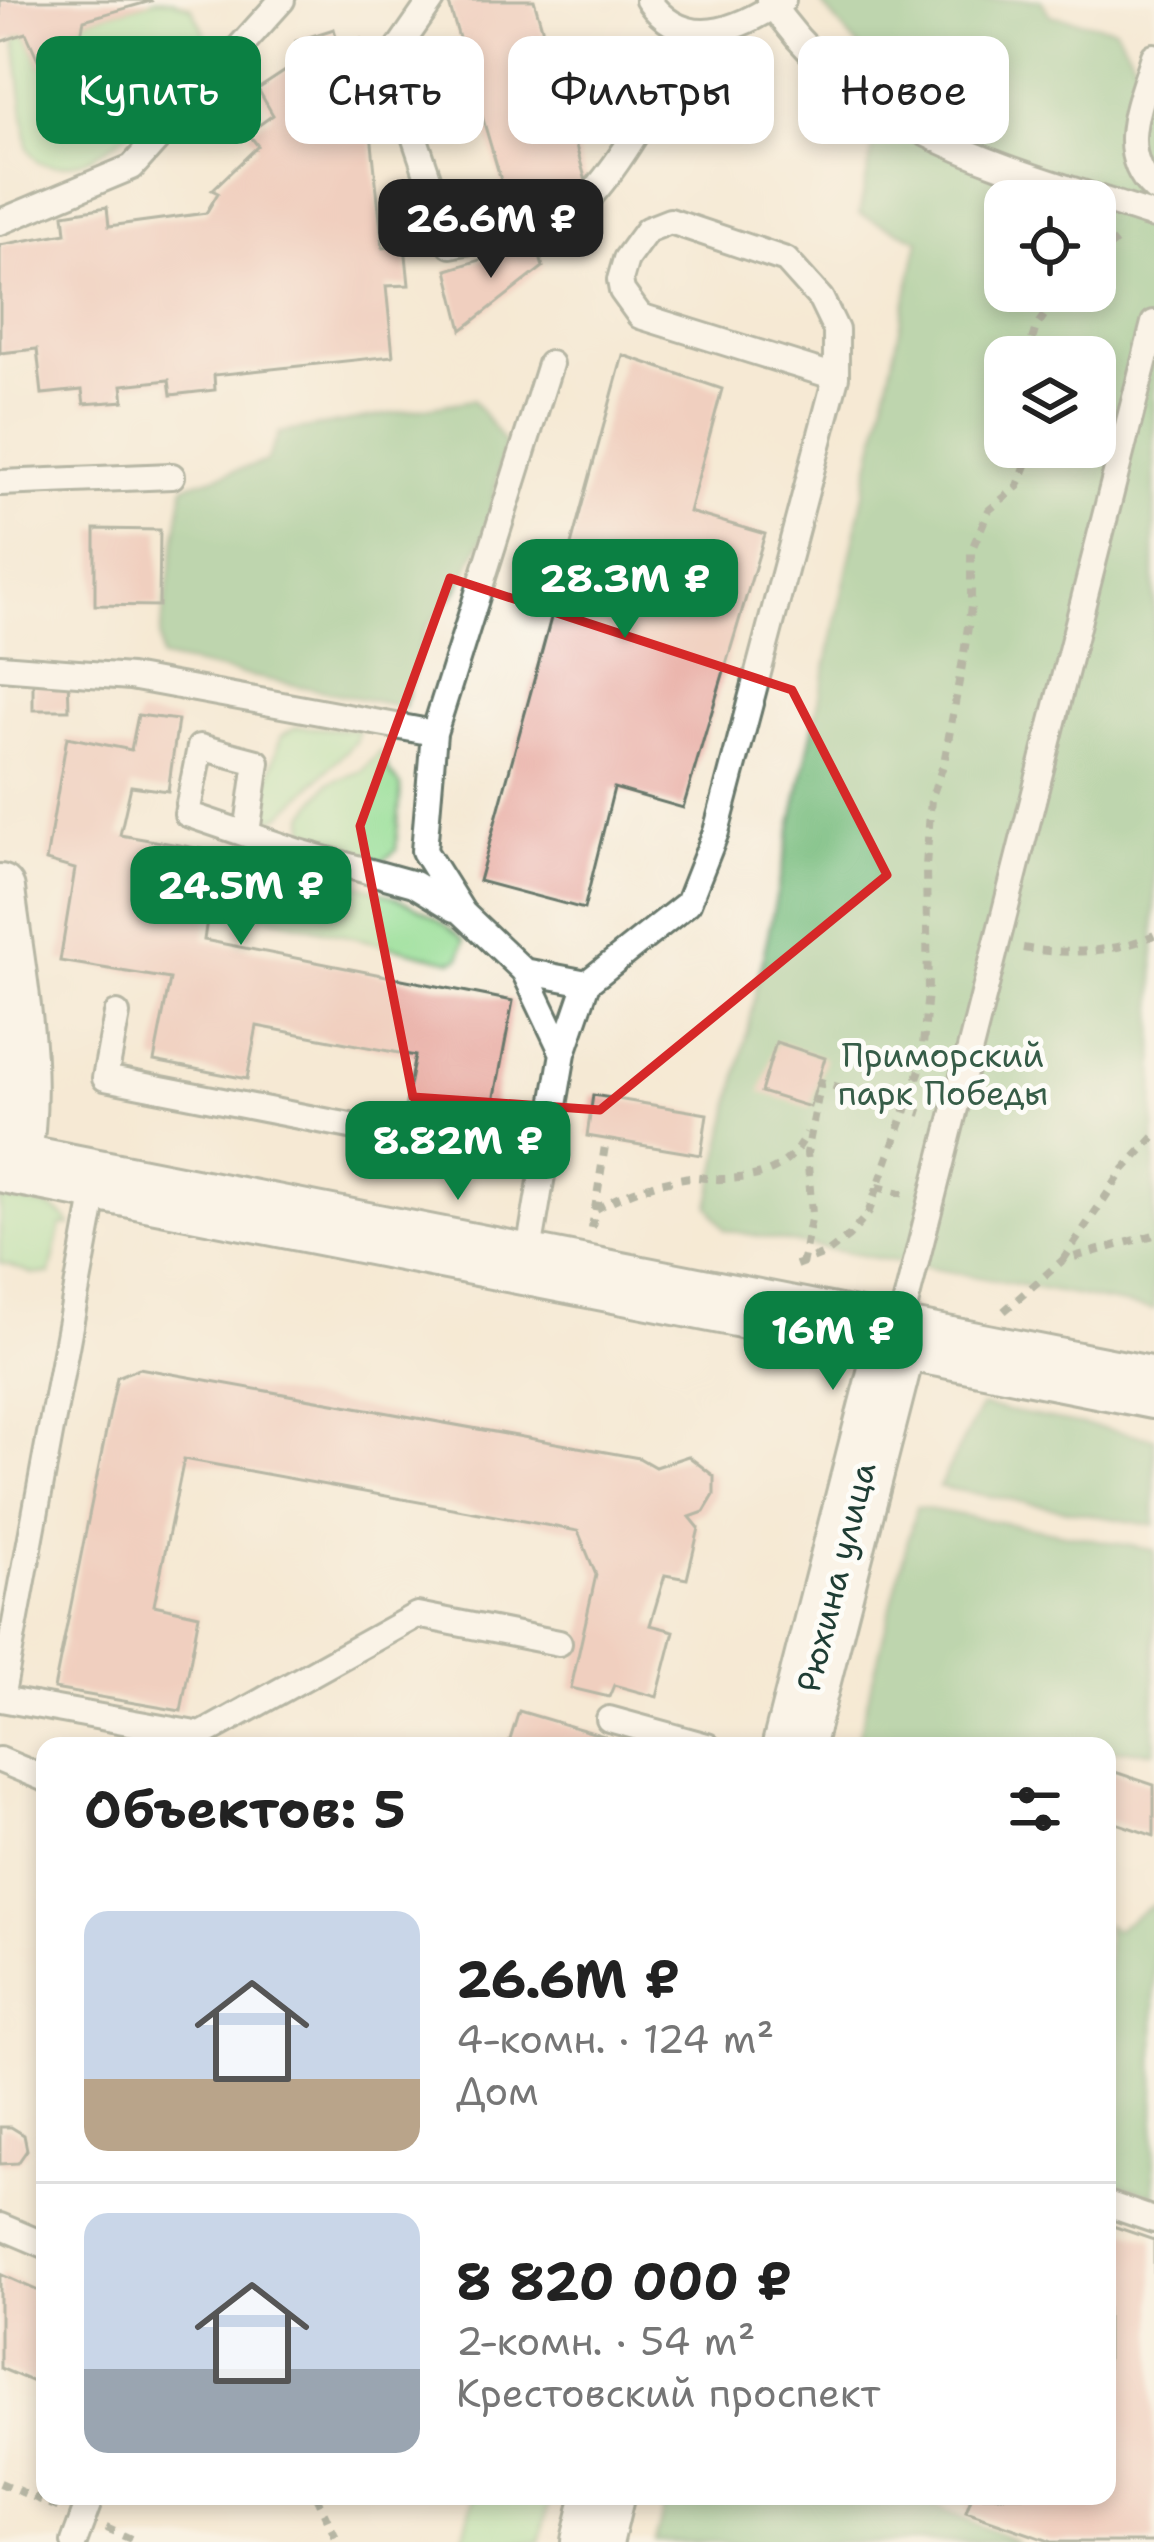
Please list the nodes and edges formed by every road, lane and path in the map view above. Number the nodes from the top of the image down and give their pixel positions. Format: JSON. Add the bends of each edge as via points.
{"nodes":[{"id":1,"x":282,"y":0,"type":"edge"},
{"id":2,"x":432,"y":0,"type":"edge"},
{"id":3,"x":648,"y":0,"type":"edge"},
{"id":4,"x":775,"y":2,"type":"edge"},
{"id":5,"x":686,"y":33,"type":"junction"},
{"id":6,"x":1154,"y":56,"type":"edge"},
{"id":7,"x":1154,"y":189,"type":"edge"},
{"id":8,"x":1154,"y":216,"type":"edge"},
{"id":9,"x":0,"y":222,"type":"edge"},
{"id":10,"x":1154,"y":323,"type":"edge"},
{"id":11,"x":550,"y":364,"type":"dead end"},
{"id":12,"x":836,"y":377,"type":"junction"},
{"id":13,"x":1025,"y":468,"type":"edge"},
{"id":14,"x":172,"y":476,"type":"dead end"},
{"id":15,"x":0,"y":483,"type":"edge"},
{"id":16,"x":0,"y":667,"type":"edge"},
{"id":17,"x":434,"y":733,"type":"junction"},
{"id":18,"x":247,"y":833,"type":"dead end"},
{"id":19,"x":424,"y":851,"type":"junction"},
{"id":20,"x":414,"y":884,"type":"junction"},
{"id":21,"x":0,"y":889,"type":"edge"},
{"id":22,"x":463,"y":913,"type":"junction"},
{"id":23,"x":1154,"y":935,"type":"edge"},
{"id":24,"x":998,"y":944,"type":"junction"},
{"id":25,"x":524,"y":971,"type":"junction"},
{"id":26,"x":587,"y":983,"type":"junction"},
{"id":27,"x":117,"y":1014,"type":"dead end"},
{"id":28,"x":563,"y":1053,"type":"junction"},
{"id":29,"x":904,"y":1108,"type":"junction"},
{"id":30,"x":952,"y":1122,"type":"junction"},
{"id":31,"x":810,"y":1127,"type":"junction"},
{"id":32,"x":1154,"y":1137,"type":"edge"},
{"id":33,"x":605,"y":1146,"type":"dead end"},
{"id":34,"x":8,"y":1162,"type":"edge"},
{"id":35,"x":544,"y":1165,"type":"junction"},
{"id":36,"x":97,"y":1180,"type":"junction"},
{"id":37,"x":596,"y":1209,"type":"junction"},
{"id":38,"x":591,"y":1231,"type":"dead end"},
{"id":39,"x":1154,"y":1235,"type":"edge"},
{"id":40,"x":1063,"y":1260,"type":"junction"},
{"id":41,"x":802,"y":1264,"type":"junction"},
{"id":42,"x":526,"y":1265,"type":"junction"},
{"id":43,"x":782,"y":1267,"type":"dead end"},
{"id":44,"x":795,"y":1281,"type":"dead end"},
{"id":45,"x":989,"y":1323,"type":"dead end"},
{"id":46,"x":897,"y":1339,"type":"junction"},
{"id":47,"x":1154,"y":1388,"type":"edge"},
{"id":48,"x":559,"y":1643,"type":"dead end"},
{"id":49,"x":609,"y":1719,"type":"dead end"},
{"id":50,"x":674,"y":1737,"type":"edge"},
{"id":51,"x":795,"y":1737,"type":"edge"},
{"id":52,"x":0,"y":1760,"type":"edge"},
{"id":53,"x":36,"y":1775,"type":"edge"},
{"id":54,"x":1116,"y":2207,"type":"edge"},
{"id":55,"x":1154,"y":2220,"type":"edge"},
{"id":56,"x":0,"y":2226,"type":"edge"},
{"id":57,"x":36,"y":2241,"type":"edge"},
{"id":58,"x":88,"y":2505,"type":"edge"},
{"id":59,"x":320,"y":2505,"type":"edge"},
{"id":60,"x":601,"y":2505,"type":"edge"},
{"id":61,"x":74,"y":2542,"type":"edge"},
{"id":62,"x":338,"y":2542,"type":"edge"},
{"id":63,"x":592,"y":2542,"type":"edge"}],
"edges":[{"from":1,"to":9,"type":"lane","via":[[132,167]]},
{"from":2,"to":5,"type":"lane","via":[[393,56],[451,245],[562,219],[581,206],[668,76]]},
{"from":3,"to":5,"type":"lane","via":[[663,21]]},
{"from":4,"to":5,"type":"lane","via":[[712,32]]},
{"from":4,"to":8,"type":"lane","via":[[837,80],[886,115],[956,151]]},
{"from":6,"to":7,"type":"lane","via":[[1132,134],[1138,168]]},
{"from":10,"to":24,"type":"lane"},
{"from":11,"to":17,"type":"lane"},
{"from":12,"to":12,"type":"lane","via":[[836,330],[821,299],[785,260],[670,221],[647,230],[630,252],[620,280],[640,316]]},
{"from":12,"to":26,"type":"lane","via":[[716,832],[688,903]]},
{"from":13,"to":29,"type":"path","via":[[1018,486],[988,510],[971,551],[963,660],[931,799],[921,1067]]},
{"from":14,"to":15,"type":"lane"},
{"from":16,"to":17,"type":"lane","via":[[130,677]]},
{"from":17,"to":19,"type":"lane"},
{"from":18,"to":20,"type":"lane"},
{"from":19,"to":20,"type":"lane"},
{"from":19,"to":22,"type":"lane"},
{"from":20,"to":22,"type":"lane"},
{"from":21,"to":34,"type":"street","via":[[22,1079],[22,1132]]},
{"from":22,"to":25,"type":"lane"},
{"from":23,"to":24,"type":"path","via":[[1050,953]]},
{"from":24,"to":30,"type":"lane"},
{"from":25,"to":26,"type":"lane"},
{"from":25,"to":28,"type":"lane"},
{"from":26,"to":28,"type":"lane"},
{"from":27,"to":35,"type":"lane","via":[[105,1078]]},
{"from":28,"to":35,"type":"lane"},
{"from":29,"to":30,"type":"path"},
{"from":29,"to":31,"type":"path","via":[[821,1082]]},
{"from":29,"to":41,"type":"path","via":[[868,1214],[849,1236]]},
{"from":30,"to":46,"type":"lane"},
{"from":31,"to":37,"type":"path","via":[[777,1170],[686,1177]]},
{"from":31,"to":41,"type":"path","via":[[812,1214]]},
{"from":32,"to":40,"type":"path"},
{"from":33,"to":37,"type":"path"},
{"from":34,"to":36,"type":"street"},
{"from":35,"to":42,"type":"lane"},
{"from":36,"to":42,"type":"street"},
{"from":36,"to":48,"type":"lane","via":[[1,1700],[201,1735],[417,1615]]},
{"from":37,"to":38,"type":"path"},
{"from":39,"to":40,"type":"path"},
{"from":40,"to":45,"type":"path"},
{"from":41,"to":43,"type":"path"},
{"from":41,"to":44,"type":"path"},
{"from":42,"to":46,"type":"street"},
{"from":46,"to":47,"type":"street"},
{"from":46,"to":51,"type":"street","name":"Рюхина улица"},
{"from":49,"to":50,"type":"lane"},
{"from":52,"to":53,"type":"lane"},
{"from":54,"to":55,"type":"lane"},
{"from":56,"to":57,"type":"lane"},
{"from":58,"to":61,"type":"lane"},
{"from":59,"to":62,"type":"path"},
{"from":60,"to":63,"type":"street"}]}
